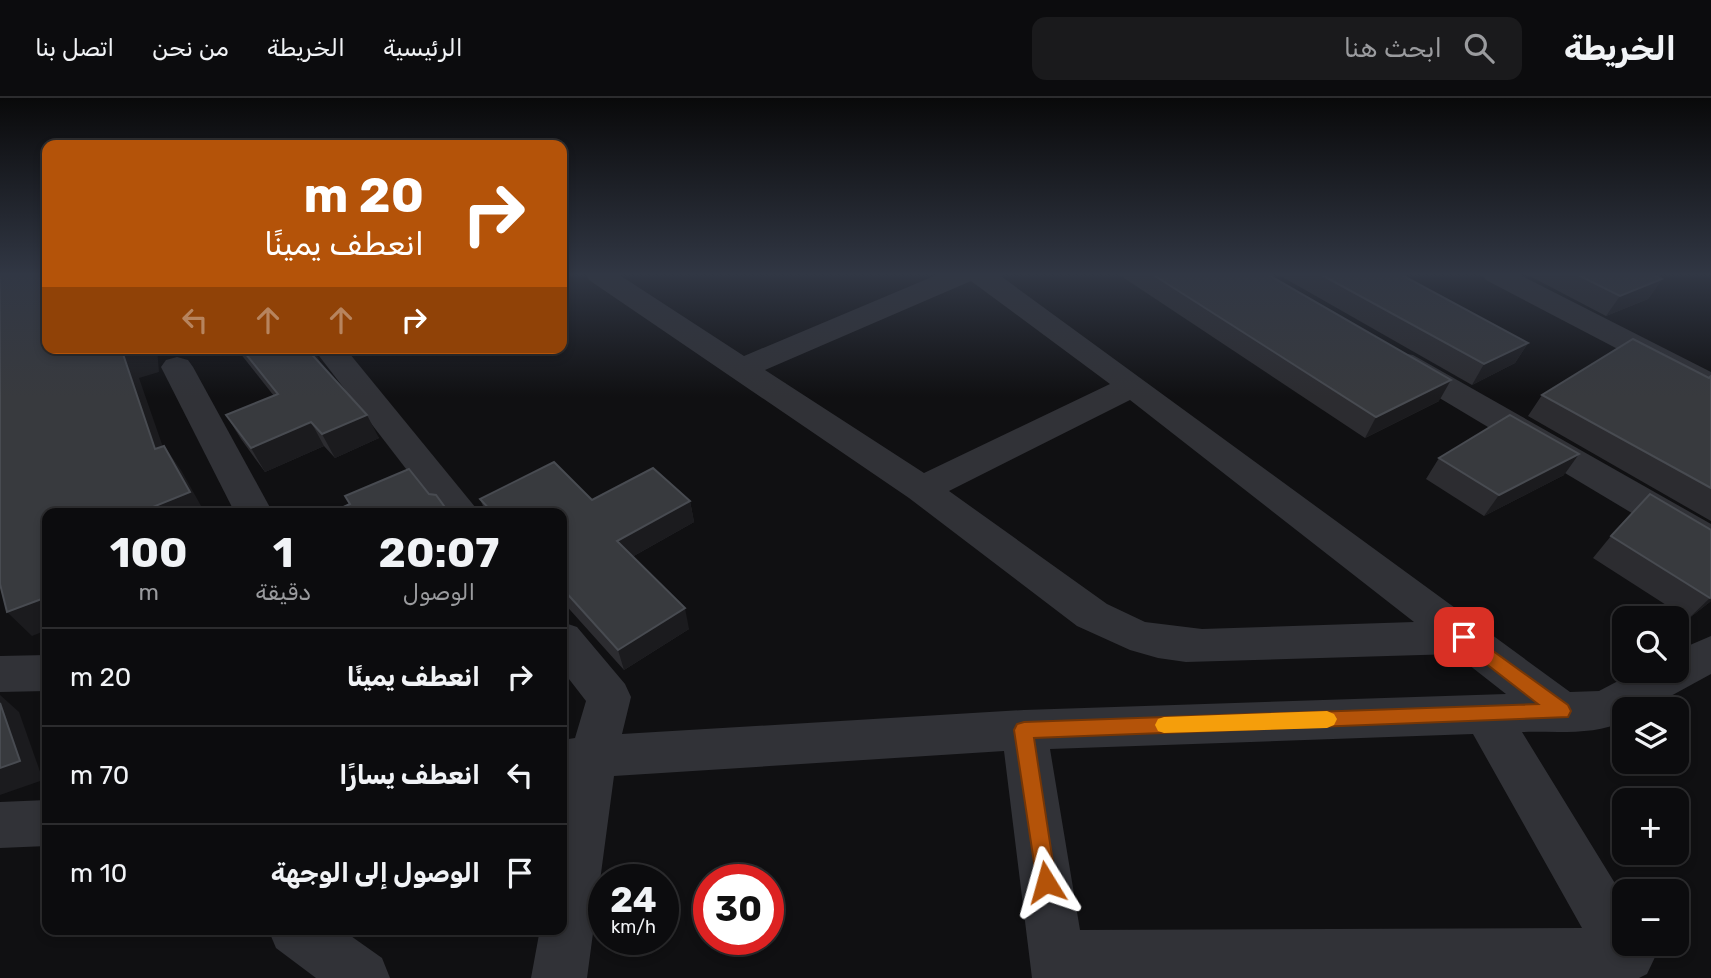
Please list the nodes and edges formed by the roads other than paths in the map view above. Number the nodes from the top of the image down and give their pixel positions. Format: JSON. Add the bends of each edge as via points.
{"nodes":[{"id":1,"x":661,"y":315,"type":"edge"},
{"id":2,"x":867,"y":315,"type":"edge"},
{"id":3,"x":1036,"y":315,"type":"edge"},
{"id":4,"x":1575,"y":315,"type":"edge"},
{"id":5,"x":1373,"y":345,"type":"edge"},
{"id":6,"x":333,"y":354,"type":"edge"},
{"id":7,"x":177,"y":368,"type":"dead end"},
{"id":8,"x":742,"y":369,"type":"junction"},
{"id":9,"x":1133,"y":386,"type":"junction"},
{"id":10,"x":1711,"y":386,"type":"edge"},
{"id":11,"x":922,"y":489,"type":"junction"},
{"id":12,"x":251,"y":508,"type":"edge"},
{"id":13,"x":457,"y":508,"type":"edge"},
{"id":14,"x":1711,"y":542,"type":"edge"},
{"id":15,"x":1464,"y":637,"type":"junction"},
{"id":16,"x":567,"y":645,"type":"edge"},
{"id":17,"x":1711,"y":653,"type":"edge"},
{"id":18,"x":42,"y":673,"type":"edge"},
{"id":19,"x":0,"y":674,"type":"edge"},
{"id":20,"x":1562,"y":711,"type":"junction"},
{"id":21,"x":1486,"y":714,"type":"junction"},
{"id":22,"x":1024,"y":730,"type":"junction"},
{"id":23,"x":578,"y":759,"type":"edge"},
{"id":24,"x":42,"y":823,"type":"edge"},
{"id":25,"x":0,"y":825,"type":"edge"},
{"id":26,"x":567,"y":886,"type":"edge"},
{"id":27,"x":303,"y":935,"type":"edge"},
{"id":28,"x":563,"y":935,"type":"edge"},
{"id":29,"x":1058,"y":968,"type":"edge"},
{"id":30,"x":362,"y":978,"type":"edge"},
{"id":31,"x":559,"y":978,"type":"edge"}],
"edges":[{"from":1,"to":8,"type":"street"},
{"from":2,"to":8,"type":"street"},
{"from":3,"to":9,"type":"street"},
{"from":4,"to":10,"type":"street"},
{"from":5,"to":14,"type":"street"},
{"from":6,"to":13,"type":"street"},
{"from":7,"to":12,"type":"street"},
{"from":8,"to":11,"type":"street"},
{"from":9,"to":11,"type":"street"},
{"from":9,"to":15,"type":"street"},
{"from":11,"to":15,"type":"street","via":[[1092,615],[1121,631],[1161,644]]},
{"from":15,"to":20,"type":"street"},
{"from":16,"to":23,"type":"street","via":[[608,697]]},
{"from":17,"to":20,"type":"street","via":[[1604,710]]},
{"from":18,"to":19,"type":"street"},
{"from":20,"to":21,"type":"street"},
{"from":21,"to":22,"type":"street"},
{"from":21,"to":29,"type":"street","via":[[1628,956]]},
{"from":22,"to":23,"type":"street"},
{"from":22,"to":29,"type":"street"},
{"from":23,"to":26,"type":"street"},
{"from":24,"to":25,"type":"street"},
{"from":27,"to":30,"type":"street"},
{"from":28,"to":31,"type":"street"}]}
